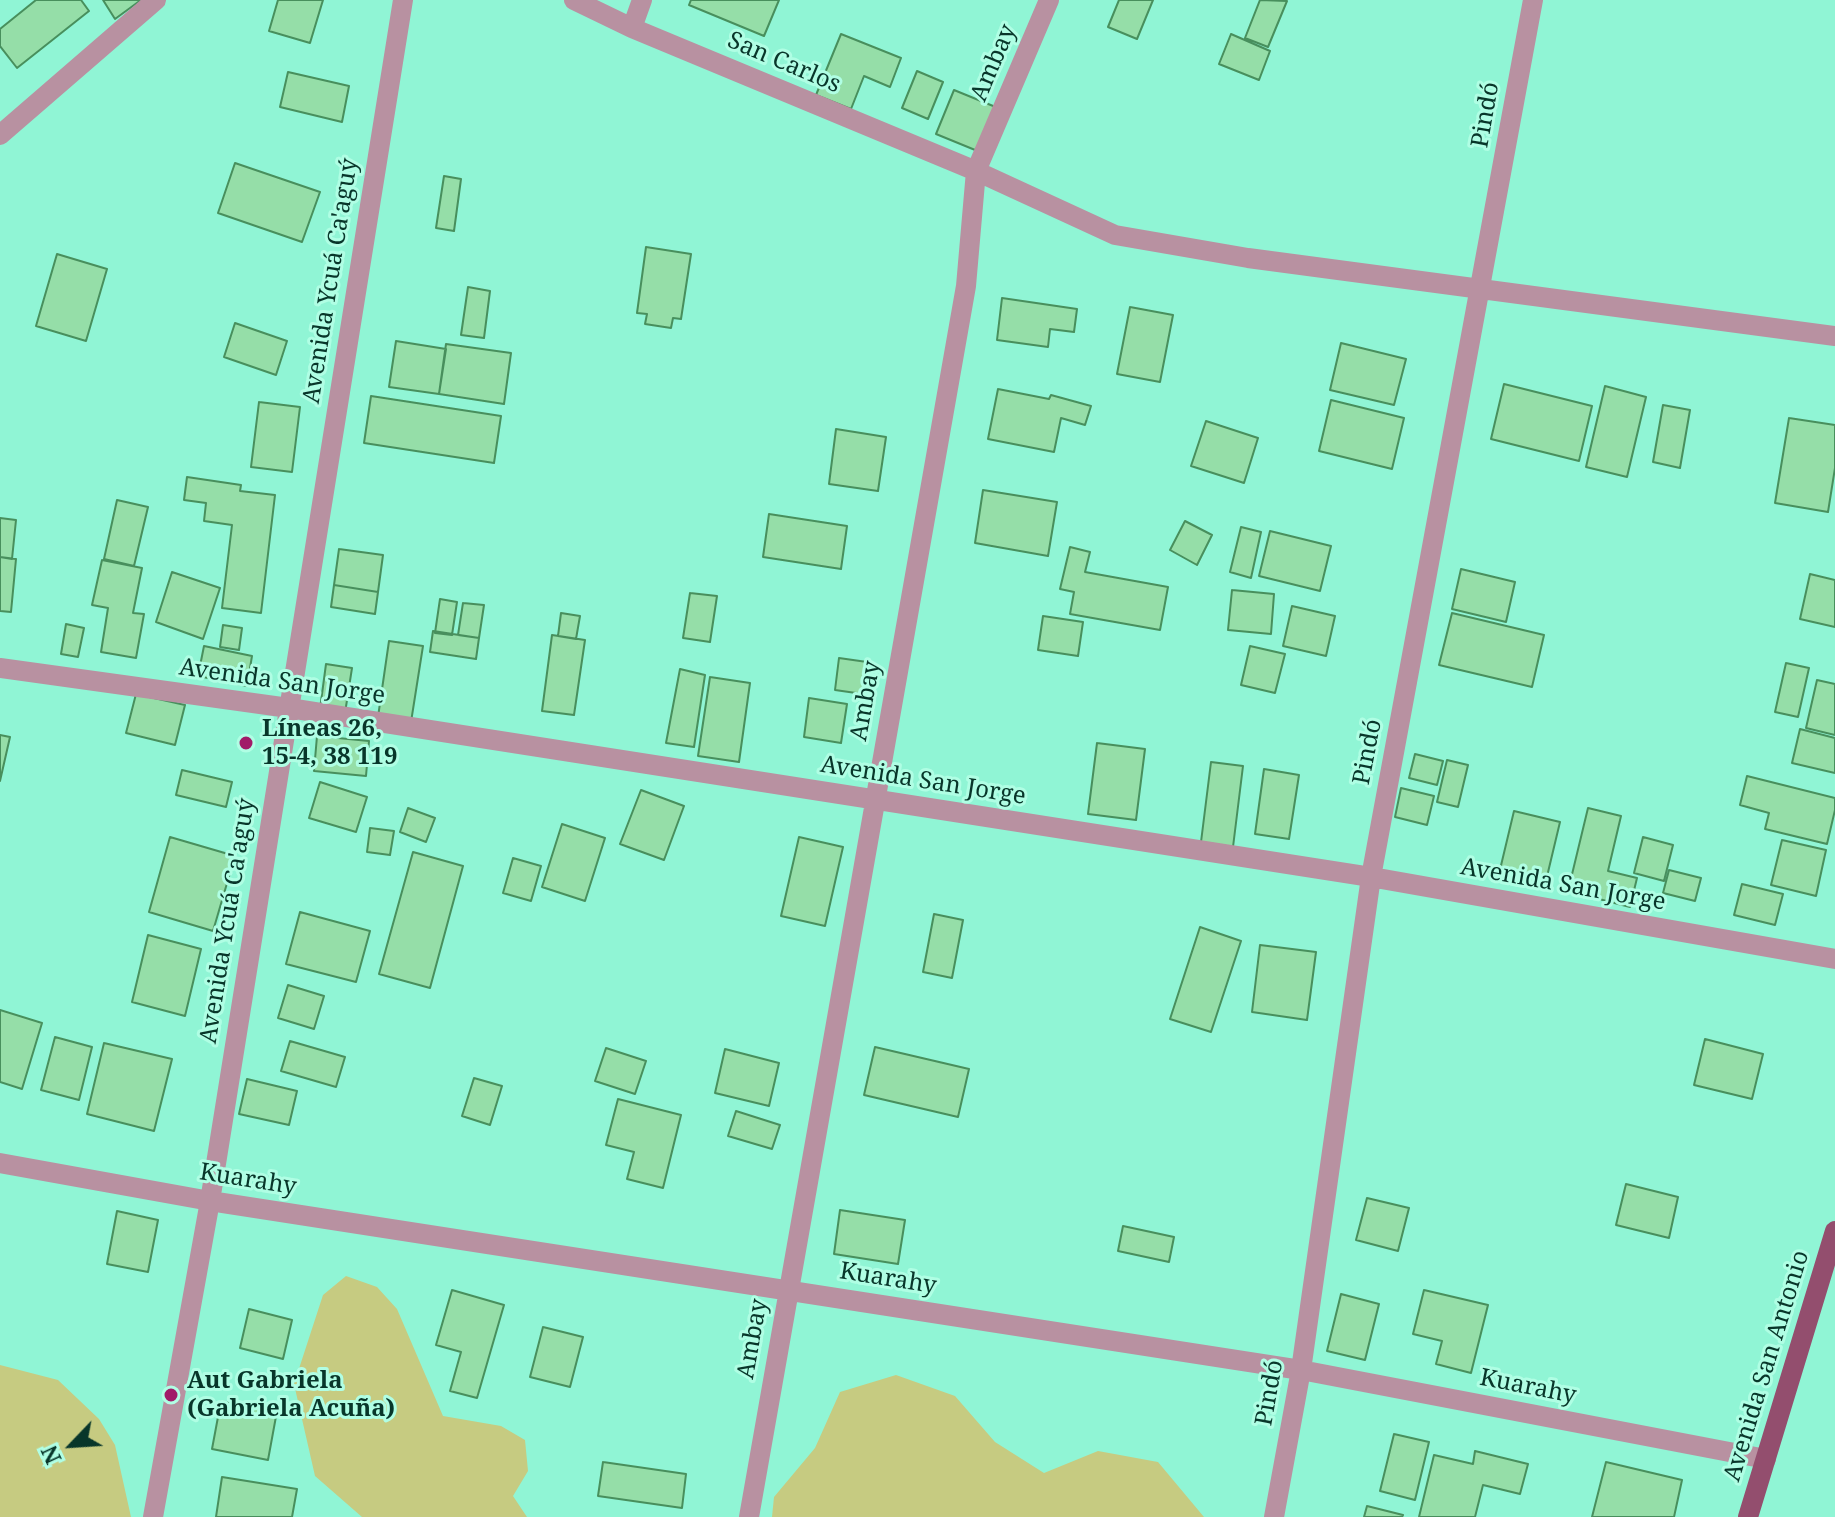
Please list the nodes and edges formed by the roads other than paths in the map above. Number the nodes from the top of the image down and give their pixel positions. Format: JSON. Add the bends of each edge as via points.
{"nodes":[{"id":1,"x":156,"y":0,"type":"edge"},
{"id":2,"x":403,"y":0,"type":"edge"},
{"id":3,"x":574,"y":0,"type":"edge"},
{"id":4,"x":642,"y":0,"type":"edge"},
{"id":5,"x":1049,"y":0,"type":"edge"},
{"id":6,"x":1533,"y":0,"type":"edge"},
{"id":7,"x":632,"y":28,"type":"junction"},
{"id":8,"x":0,"y":135,"type":"edge"},
{"id":9,"x":976,"y":171,"type":"junction"},
{"id":10,"x":1481,"y":289,"type":"junction"},
{"id":11,"x":1835,"y":336,"type":"edge"},
{"id":12,"x":0,"y":668,"type":"edge"},
{"id":13,"x":289,"y":708,"type":"junction"},
{"id":14,"x":876,"y":799,"type":"junction"},
{"id":15,"x":1371,"y":877,"type":"junction"},
{"id":16,"x":1835,"y":959,"type":"edge"},
{"id":17,"x":0,"y":1163,"type":"edge"},
{"id":18,"x":210,"y":1201,"type":"junction"},
{"id":19,"x":1835,"y":1231,"type":"edge"},
{"id":20,"x":1829,"y":1273,"type":"edge"},
{"id":21,"x":788,"y":1290,"type":"junction"},
{"id":22,"x":1301,"y":1370,"type":"junction"},
{"id":23,"x":1766,"y":1459,"type":"junction"},
{"id":24,"x":153,"y":1517,"type":"edge"},
{"id":25,"x":749,"y":1517,"type":"edge"},
{"id":26,"x":1274,"y":1517,"type":"edge"},
{"id":27,"x":1748,"y":1517,"type":"edge"}],
"edges":[{"from":1,"to":8,"type":"street"},
{"from":2,"to":13,"type":"street","name":"Avenida Ycuá Ca'aguý"},
{"from":3,"to":7,"type":"street","name":"San Carlos"},
{"from":4,"to":7,"type":"street"},
{"from":5,"to":9,"type":"street","name":"Ambay"},
{"from":6,"to":10,"type":"street","name":"Pindó"},
{"from":7,"to":9,"type":"street","name":"San Carlos"},
{"from":9,"to":10,"type":"street","name":"San Carlos","via":[[1115,235]]},
{"from":9,"to":14,"type":"street","name":"Ambay","via":[[966,286]]},
{"from":10,"to":11,"type":"street","name":"San Carlos"},
{"from":10,"to":15,"type":"street","name":"Pindó"},
{"from":12,"to":13,"type":"street","name":"Avenida San Jorge"},
{"from":13,"to":14,"type":"street","name":"Avenida San Jorge"},
{"from":13,"to":18,"type":"street","name":"Avenida Ycuá Ca'aguý"},
{"from":14,"to":15,"type":"street","name":"Avenida San Jorge"},
{"from":14,"to":21,"type":"street","name":"Ambay"},
{"from":15,"to":16,"type":"street","name":"Avenida San Jorge"},
{"from":15,"to":22,"type":"street","name":"Pindó"},
{"from":17,"to":18,"type":"street","name":"Kuarahy"},
{"from":18,"to":21,"type":"street","name":"Kuarahy"},
{"from":18,"to":24,"type":"street","name":"Avenida Ycuá Ca'aguý"},
{"from":19,"to":20,"type":"main road","name":"Avenida San Antonio"},
{"from":20,"to":23,"type":"main road","name":"Avenida San Antonio"},
{"from":21,"to":22,"type":"street","name":"Kuarahy"},
{"from":21,"to":25,"type":"street","name":"Ambay"},
{"from":22,"to":23,"type":"street","name":"Kuarahy"},
{"from":22,"to":26,"type":"street","name":"Pindó"},
{"from":23,"to":27,"type":"main road","name":"Avenida San Antonio"}]}
